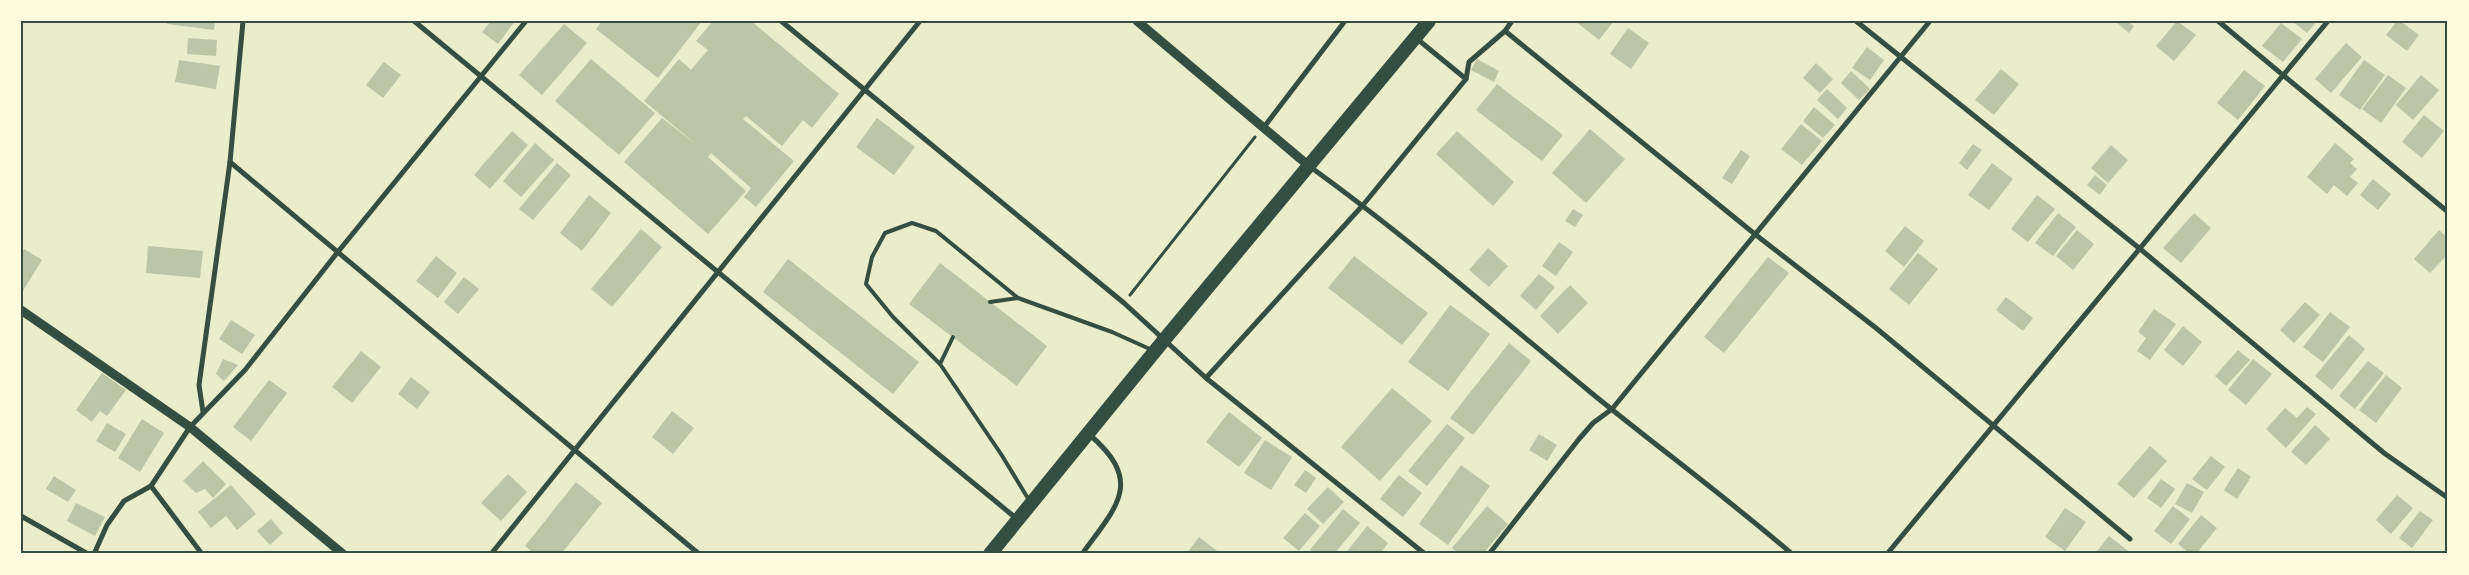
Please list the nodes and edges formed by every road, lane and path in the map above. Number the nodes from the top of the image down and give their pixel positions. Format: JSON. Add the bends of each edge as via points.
{"nodes":[{"id":1,"x":243,"y":21,"type":"edge"},
{"id":2,"x":414,"y":21,"type":"edge"},
{"id":3,"x":526,"y":21,"type":"edge"},
{"id":4,"x":781,"y":21,"type":"edge"},
{"id":5,"x":920,"y":21,"type":"edge"},
{"id":6,"x":1137,"y":21,"type":"edge"},
{"id":7,"x":1345,"y":21,"type":"edge"},
{"id":8,"x":1429,"y":21,"type":"edge"},
{"id":9,"x":1512,"y":21,"type":"edge"},
{"id":10,"x":1856,"y":21,"type":"edge"},
{"id":11,"x":1930,"y":21,"type":"edge"},
{"id":12,"x":2218,"y":21,"type":"edge"},
{"id":13,"x":2328,"y":21,"type":"edge"},
{"id":14,"x":1505,"y":31,"type":"junction"},
{"id":15,"x":1416,"y":38,"type":"junction"},
{"id":16,"x":1900,"y":58,"type":"junction"},
{"id":17,"x":481,"y":75,"type":"junction"},
{"id":18,"x":2282,"y":75,"type":"junction"},
{"id":19,"x":1466,"y":79,"type":"junction"},
{"id":20,"x":865,"y":89,"type":"junction"},
{"id":21,"x":1264,"y":127,"type":"junction"},
{"id":22,"x":230,"y":162,"type":"junction"},
{"id":23,"x":1309,"y":166,"type":"junction"},
{"id":24,"x":1363,"y":204,"type":"junction"},
{"id":25,"x":2448,"y":212,"type":"edge"},
{"id":26,"x":1756,"y":235,"type":"junction"},
{"id":27,"x":2139,"y":248,"type":"junction"},
{"id":28,"x":337,"y":253,"type":"junction"},
{"id":29,"x":717,"y":272,"type":"junction"},
{"id":30,"x":1018,"y":298,"type":"junction"},
{"id":31,"x":990,"y":302,"type":"dead end"},
{"id":32,"x":1124,"y":303,"type":"junction"},
{"id":33,"x":21,"y":310,"type":"edge"},
{"id":34,"x":953,"y":337,"type":"dead end"},
{"id":35,"x":1164,"y":340,"type":"junction"},
{"id":36,"x":1154,"y":351,"type":"junction"},
{"id":37,"x":940,"y":364,"type":"junction"},
{"id":38,"x":1206,"y":378,"type":"junction"},
{"id":39,"x":1612,"y":410,"type":"junction"},
{"id":40,"x":203,"y":412,"type":"junction"},
{"id":41,"x":1992,"y":426,"type":"junction"},
{"id":42,"x":190,"y":428,"type":"junction"},
{"id":43,"x":1088,"y":433,"type":"junction"},
{"id":44,"x":574,"y":450,"type":"junction"},
{"id":45,"x":151,"y":486,"type":"junction"},
{"id":46,"x":2448,"y":498,"type":"edge"},
{"id":47,"x":1032,"y":504,"type":"junction"},
{"id":48,"x":21,"y":516,"type":"edge"},
{"id":49,"x":1018,"y":519,"type":"junction"},
{"id":50,"x":2130,"y":539,"type":"dead end"},
{"id":51,"x":88,"y":554,"type":"edge"},
{"id":52,"x":94,"y":554,"type":"edge"},
{"id":53,"x":202,"y":554,"type":"edge"},
{"id":54,"x":343,"y":554,"type":"edge"},
{"id":55,"x":491,"y":554,"type":"edge"},
{"id":56,"x":699,"y":554,"type":"edge"},
{"id":57,"x":990,"y":554,"type":"edge"},
{"id":58,"x":1082,"y":554,"type":"edge"},
{"id":59,"x":1425,"y":554,"type":"edge"},
{"id":60,"x":1489,"y":554,"type":"edge"},
{"id":61,"x":1792,"y":554,"type":"edge"},
{"id":62,"x":1887,"y":554,"type":"edge"}],
"edges":[{"from":1,"to":22,"type":"street"},
{"from":2,"to":17,"type":"street"},
{"from":3,"to":17,"type":"street"},
{"from":4,"to":20,"type":"street"},
{"from":5,"to":20,"type":"street"},
{"from":6,"to":21,"type":"street"},
{"from":7,"to":21,"type":"street"},
{"from":8,"to":15,"type":"highway"},
{"from":9,"to":14,"type":"street"},
{"from":10,"to":16,"type":"street"},
{"from":11,"to":16,"type":"street"},
{"from":12,"to":18,"type":"street"},
{"from":13,"to":18,"type":"street"},
{"from":14,"to":19,"type":"street","via":[[1469,62]]},
{"from":14,"to":26,"type":"street"},
{"from":15,"to":19,"type":"street"},
{"from":15,"to":23,"type":"highway"},
{"from":16,"to":26,"type":"street"},
{"from":16,"to":27,"type":"street"},
{"from":17,"to":28,"type":"street"},
{"from":17,"to":29,"type":"street"},
{"from":18,"to":25,"type":"street"},
{"from":18,"to":27,"type":"street"},
{"from":19,"to":24,"type":"street"},
{"from":20,"to":29,"type":"street"},
{"from":20,"to":32,"type":"street"},
{"from":21,"to":23,"type":"street"},
{"from":21,"to":32,"type":"path"},
{"from":22,"to":28,"type":"street"},
{"from":22,"to":40,"type":"street","via":[[199,385]]},
{"from":23,"to":24,"type":"street"},
{"from":23,"to":35,"type":"highway"},
{"from":24,"to":38,"type":"street"},
{"from":24,"to":39,"type":"street"},
{"from":26,"to":39,"type":"street"},
{"from":26,"to":41,"type":"street","via":[[1876,328]]},
{"from":27,"to":41,"type":"street"},
{"from":27,"to":46,"type":"street","via":[[2384,453]]},
{"from":28,"to":40,"type":"street","via":[[245,370]]},
{"from":28,"to":44,"type":"street"},
{"from":29,"to":44,"type":"street"},
{"from":29,"to":49,"type":"street"},
{"from":30,"to":31,"type":"lane"},
{"from":30,"to":36,"type":"lane"},
{"from":30,"to":37,"type":"lane","via":[[936,230],[912,223],[885,233],[872,257],[866,284],[893,318]]},
{"from":32,"to":35,"type":"street"},
{"from":33,"to":42,"type":"street"},
{"from":34,"to":37,"type":"lane"},
{"from":35,"to":36,"type":"highway"},
{"from":35,"to":38,"type":"street"},
{"from":36,"to":43,"type":"highway"},
{"from":37,"to":47,"type":"lane"},
{"from":38,"to":59,"type":"street"},
{"from":39,"to":60,"type":"street","via":[[1593,423],[1579,439]]},
{"from":39,"to":61,"type":"street"},
{"from":40,"to":42,"type":"street"},
{"from":41,"to":50,"type":"street"},
{"from":41,"to":62,"type":"street"},
{"from":42,"to":45,"type":"street"},
{"from":42,"to":54,"type":"street"},
{"from":43,"to":47,"type":"highway"},
{"from":43,"to":58,"type":"street","via":[[1115,461],[1121,484],[1114,511]]},
{"from":44,"to":55,"type":"street"},
{"from":44,"to":56,"type":"street"},
{"from":45,"to":52,"type":"street","via":[[124,501],[107,525]]},
{"from":45,"to":53,"type":"street"},
{"from":47,"to":49,"type":"highway"},
{"from":48,"to":51,"type":"street"},
{"from":49,"to":57,"type":"highway"}]}
